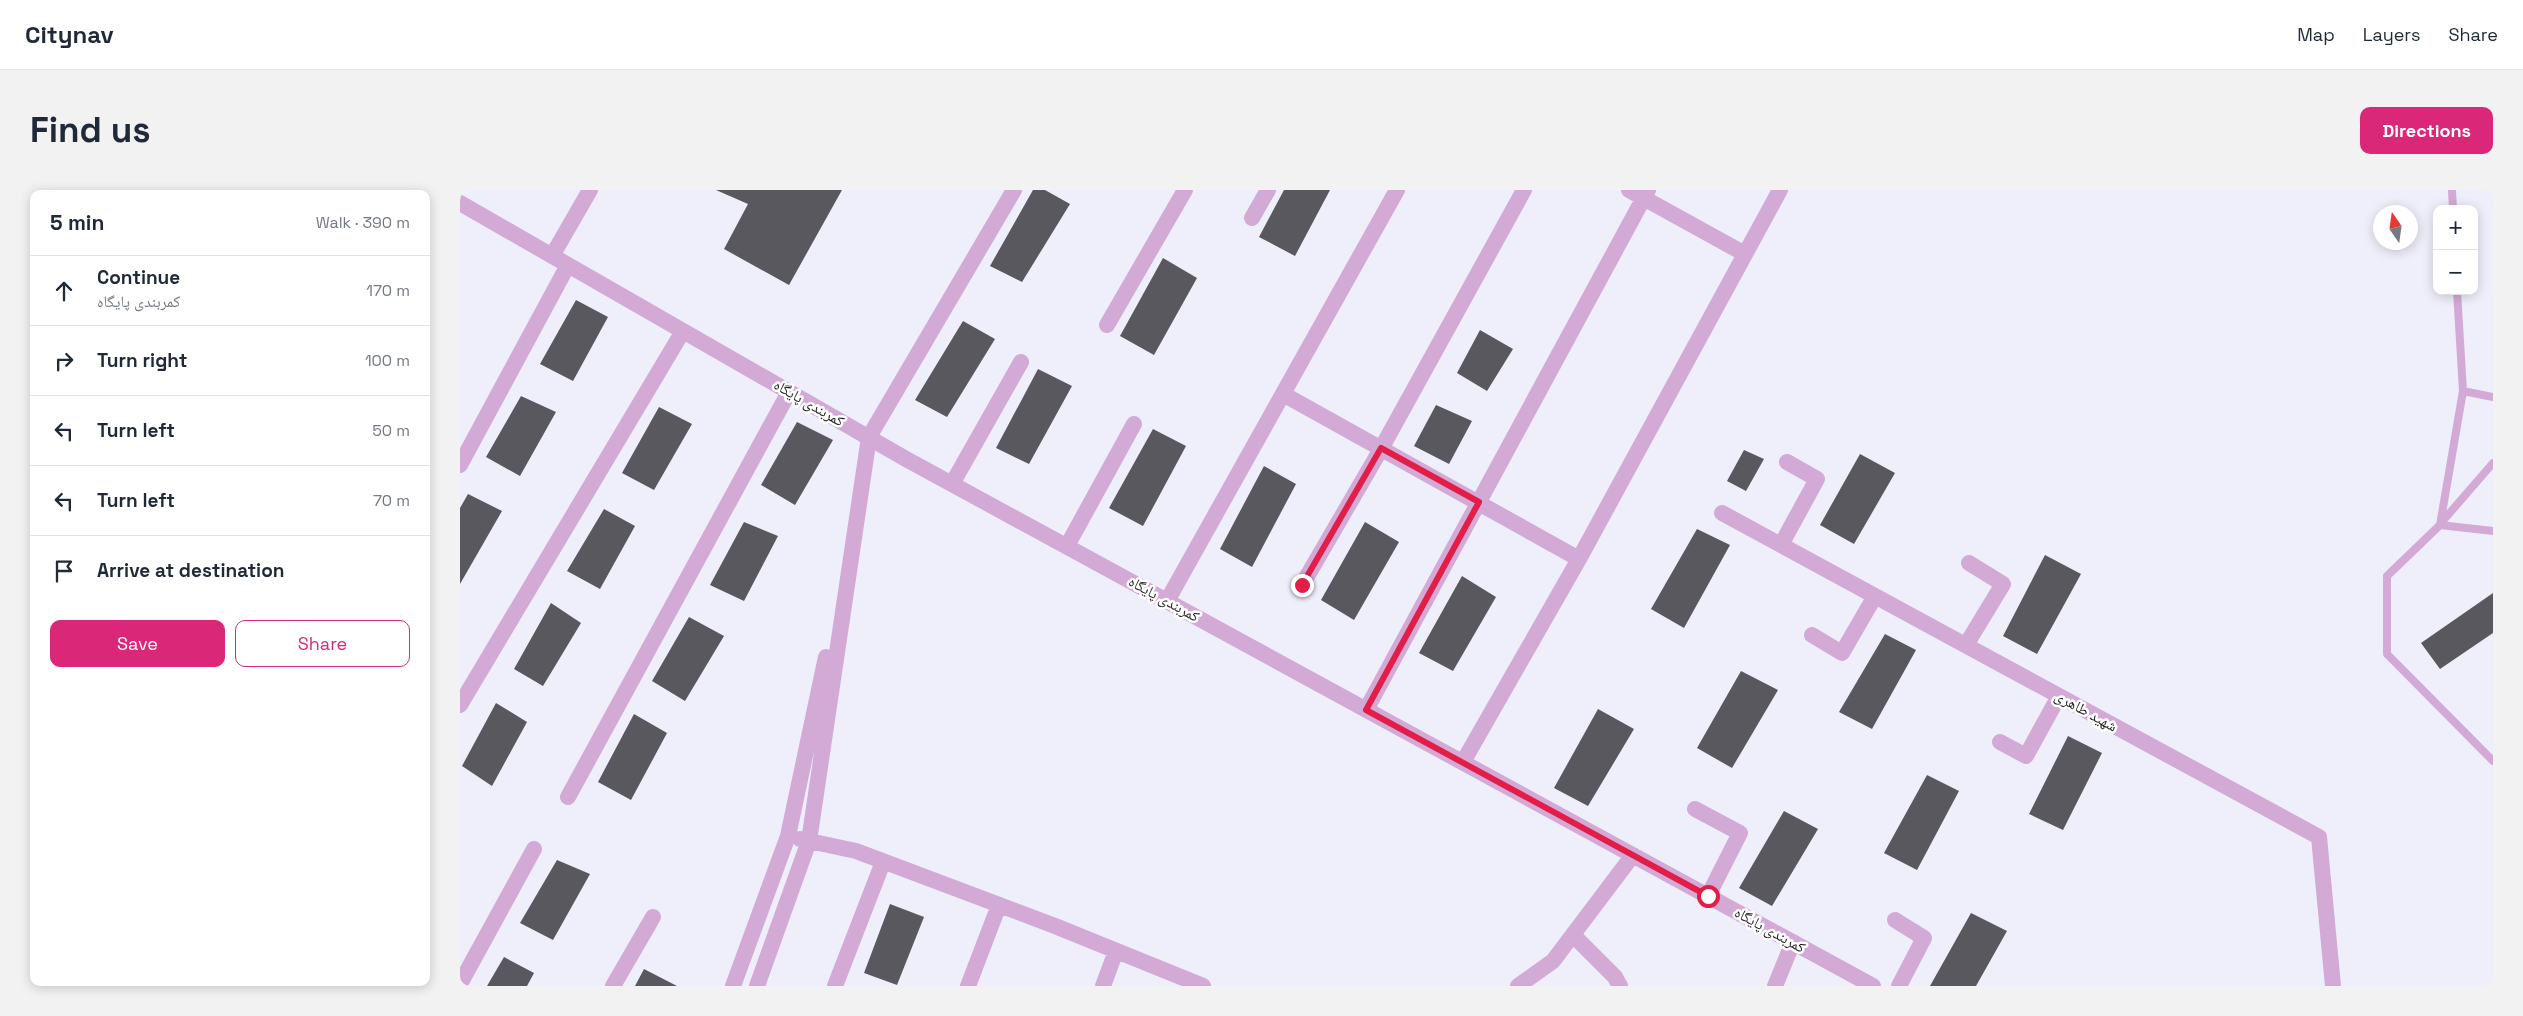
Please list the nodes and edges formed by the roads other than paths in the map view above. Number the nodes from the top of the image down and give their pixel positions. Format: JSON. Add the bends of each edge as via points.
{"nodes":[{"id":1,"x":590,"y":190,"type":"edge"},
{"id":2,"x":1014,"y":190,"type":"edge"},
{"id":3,"x":1185,"y":190,"type":"edge"},
{"id":4,"x":1268,"y":190,"type":"edge"},
{"id":5,"x":1397,"y":190,"type":"edge"},
{"id":6,"x":1524,"y":190,"type":"edge"},
{"id":7,"x":1780,"y":190,"type":"edge"},
{"id":8,"x":2452,"y":190,"type":"edge"},
{"id":9,"x":1640,"y":193,"type":"edge"},
{"id":10,"x":460,"y":203,"type":"edge"},
{"id":11,"x":2453,"y":205,"type":"edge"},
{"id":12,"x":1252,"y":218,"type":"dead end"},
{"id":13,"x":1745,"y":254,"type":"junction"},
{"id":14,"x":552,"y":256,"type":"junction"},
{"id":15,"x":568,"y":265,"type":"junction"},
{"id":16,"x":2457,"y":295,"type":"edge"},
{"id":17,"x":1108,"y":325,"type":"dead end"},
{"id":18,"x":683,"y":331,"type":"junction"},
{"id":19,"x":1021,"y":362,"type":"dead end"},
{"id":20,"x":789,"y":392,"type":"junction"},
{"id":21,"x":2462,"y":392,"type":"junction"},
{"id":22,"x":1283,"y":394,"type":"junction"},
{"id":23,"x":2493,"y":397,"type":"edge"},
{"id":24,"x":1134,"y":424,"type":"dead end"},
{"id":25,"x":865,"y":435,"type":"junction"},
{"id":26,"x":1381,"y":448,"type":"junction"},
{"id":27,"x":1787,"y":462,"type":"dead end"},
{"id":28,"x":2493,"y":463,"type":"edge"},
{"id":29,"x":460,"y":465,"type":"edge"},
{"id":30,"x":952,"y":484,"type":"junction"},
{"id":31,"x":1479,"y":502,"type":"junction"},
{"id":32,"x":1722,"y":513,"type":"dead end"},
{"id":33,"x":2440,"y":525,"type":"junction"},
{"id":34,"x":2493,"y":530,"type":"edge"},
{"id":35,"x":1781,"y":545,"type":"junction"},
{"id":36,"x":1067,"y":546,"type":"junction"},
{"id":37,"x":1579,"y":559,"type":"junction"},
{"id":38,"x":1969,"y":563,"type":"dead end"},
{"id":39,"x":1302,"y":585,"type":"dead end"},
{"id":40,"x":1875,"y":596,"type":"junction"},
{"id":41,"x":1167,"y":601,"type":"junction"},
{"id":42,"x":1812,"y":636,"type":"dead end"},
{"id":43,"x":1966,"y":645,"type":"junction"},
{"id":44,"x":2059,"y":696,"type":"junction"},
{"id":45,"x":460,"y":705,"type":"edge"},
{"id":46,"x":1366,"y":710,"type":"junction"},
{"id":47,"x":2000,"y":742,"type":"dead end"},
{"id":48,"x":2493,"y":761,"type":"edge"},
{"id":49,"x":1463,"y":762,"type":"junction"},
{"id":50,"x":568,"y":797,"type":"dead end"},
{"id":51,"x":1695,"y":809,"type":"dead end"},
{"id":52,"x":788,"y":836,"type":"junction"},
{"id":53,"x":809,"y":841,"type":"junction"},
{"id":54,"x":534,"y":849,"type":"dead end"},
{"id":55,"x":1633,"y":855,"type":"junction"},
{"id":56,"x":883,"y":862,"type":"junction"},
{"id":57,"x":1708,"y":896,"type":"junction"},
{"id":58,"x":999,"y":905,"type":"junction"},
{"id":59,"x":653,"y":917,"type":"dead end"},
{"id":60,"x":1895,"y":920,"type":"dead end"},
{"id":61,"x":1573,"y":935,"type":"junction"},
{"id":62,"x":1793,"y":942,"type":"junction"},
{"id":63,"x":1116,"y":950,"type":"junction"},
{"id":64,"x":460,"y":984,"type":"edge"},
{"id":65,"x":613,"y":986,"type":"edge"},
{"id":66,"x":733,"y":986,"type":"edge"},
{"id":67,"x":758,"y":986,"type":"edge"},
{"id":68,"x":835,"y":986,"type":"edge"},
{"id":69,"x":968,"y":986,"type":"edge"},
{"id":70,"x":1102,"y":986,"type":"edge"},
{"id":71,"x":1203,"y":986,"type":"edge"},
{"id":72,"x":1518,"y":986,"type":"edge"},
{"id":73,"x":1620,"y":986,"type":"edge"},
{"id":74,"x":1775,"y":986,"type":"edge"},
{"id":75,"x":1873,"y":986,"type":"edge"},
{"id":76,"x":1899,"y":986,"type":"edge"},
{"id":77,"x":2334,"y":986,"type":"edge"}],
"edges":[{"from":1,"to":14,"type":"street"},
{"from":2,"to":25,"type":"street"},
{"from":3,"to":17,"type":"street"},
{"from":4,"to":12,"type":"street"},
{"from":5,"to":22,"type":"street"},
{"from":6,"to":26,"type":"street"},
{"from":7,"to":13,"type":"street"},
{"from":8,"to":11,"type":"lane"},
{"from":9,"to":13,"type":"street"},
{"from":9,"to":31,"type":"street"},
{"from":10,"to":14,"type":"street","name":"کمربندی پایگاه"},
{"from":13,"to":37,"type":"street"},
{"from":14,"to":15,"type":"street","name":"کمربندی پایگاه"},
{"from":15,"to":18,"type":"street","name":"کمربندی پایگاه"},
{"from":15,"to":29,"type":"street"},
{"from":16,"to":21,"type":"lane"},
{"from":18,"to":20,"type":"street","name":"کمربندی پایگاه"},
{"from":18,"to":45,"type":"street"},
{"from":19,"to":30,"type":"street"},
{"from":20,"to":25,"type":"street","name":"کمربندی پایگاه"},
{"from":20,"to":50,"type":"street"},
{"from":21,"to":23,"type":"lane"},
{"from":21,"to":33,"type":"lane"},
{"from":22,"to":26,"type":"street"},
{"from":22,"to":41,"type":"street"},
{"from":24,"to":36,"type":"street"},
{"from":25,"to":30,"type":"street","name":"کمربندی پایگاه"},
{"from":25,"to":52,"type":"street","via":[[829,645]]},
{"from":25,"to":53,"type":"street"},
{"from":26,"to":31,"type":"street"},
{"from":26,"to":39,"type":"street"},
{"from":27,"to":35,"type":"street","via":[[1817,479]]},
{"from":28,"to":33,"type":"lane"},
{"from":30,"to":36,"type":"street","name":"کمربندی پایگاه"},
{"from":31,"to":37,"type":"street"},
{"from":31,"to":46,"type":"street"},
{"from":32,"to":35,"type":"street","name":"شهید طاهری"},
{"from":33,"to":34,"type":"lane"},
{"from":33,"to":48,"type":"lane","via":[[2387,576],[2387,654]]},
{"from":35,"to":40,"type":"street","name":"شهید طاهری"},
{"from":36,"to":41,"type":"street","name":"کمربندی پایگاه"},
{"from":37,"to":49,"type":"street"},
{"from":38,"to":43,"type":"street","via":[[2003,584]]},
{"from":40,"to":42,"type":"street","via":[[1842,653]]},
{"from":40,"to":43,"type":"street","name":"شهید طاهری"},
{"from":41,"to":46,"type":"street","name":"کمربندی پایگاه"},
{"from":43,"to":44,"type":"street","name":"شهید طاهری"},
{"from":44,"to":47,"type":"street","via":[[2026,756]]},
{"from":44,"to":77,"type":"street","name":"شهید طاهری","via":[[2318,837]]},
{"from":46,"to":49,"type":"street","name":"کمربندی پایگاه"},
{"from":49,"to":55,"type":"street","name":"کمربندی پایگاه"},
{"from":51,"to":57,"type":"street","via":[[1740,833]]},
{"from":52,"to":53,"type":"street"},
{"from":52,"to":66,"type":"street"},
{"from":53,"to":56,"type":"street","via":[[856,851]]},
{"from":53,"to":67,"type":"street"},
{"from":54,"to":64,"type":"street"},
{"from":55,"to":57,"type":"street","name":"کمربندی پایگاه"},
{"from":55,"to":61,"type":"street"},
{"from":56,"to":58,"type":"street"},
{"from":56,"to":68,"type":"street"},
{"from":57,"to":62,"type":"street","name":"کمربندی پایگاه"},
{"from":58,"to":63,"type":"street"},
{"from":58,"to":69,"type":"street"},
{"from":59,"to":65,"type":"street"},
{"from":60,"to":76,"type":"street","via":[[1924,938]]},
{"from":61,"to":72,"type":"street","via":[[1553,961]]},
{"from":61,"to":73,"type":"street"},
{"from":62,"to":74,"type":"street"},
{"from":62,"to":75,"type":"street","name":"کمربندی پایگاه"},
{"from":63,"to":70,"type":"street"},
{"from":63,"to":71,"type":"street"}]}
